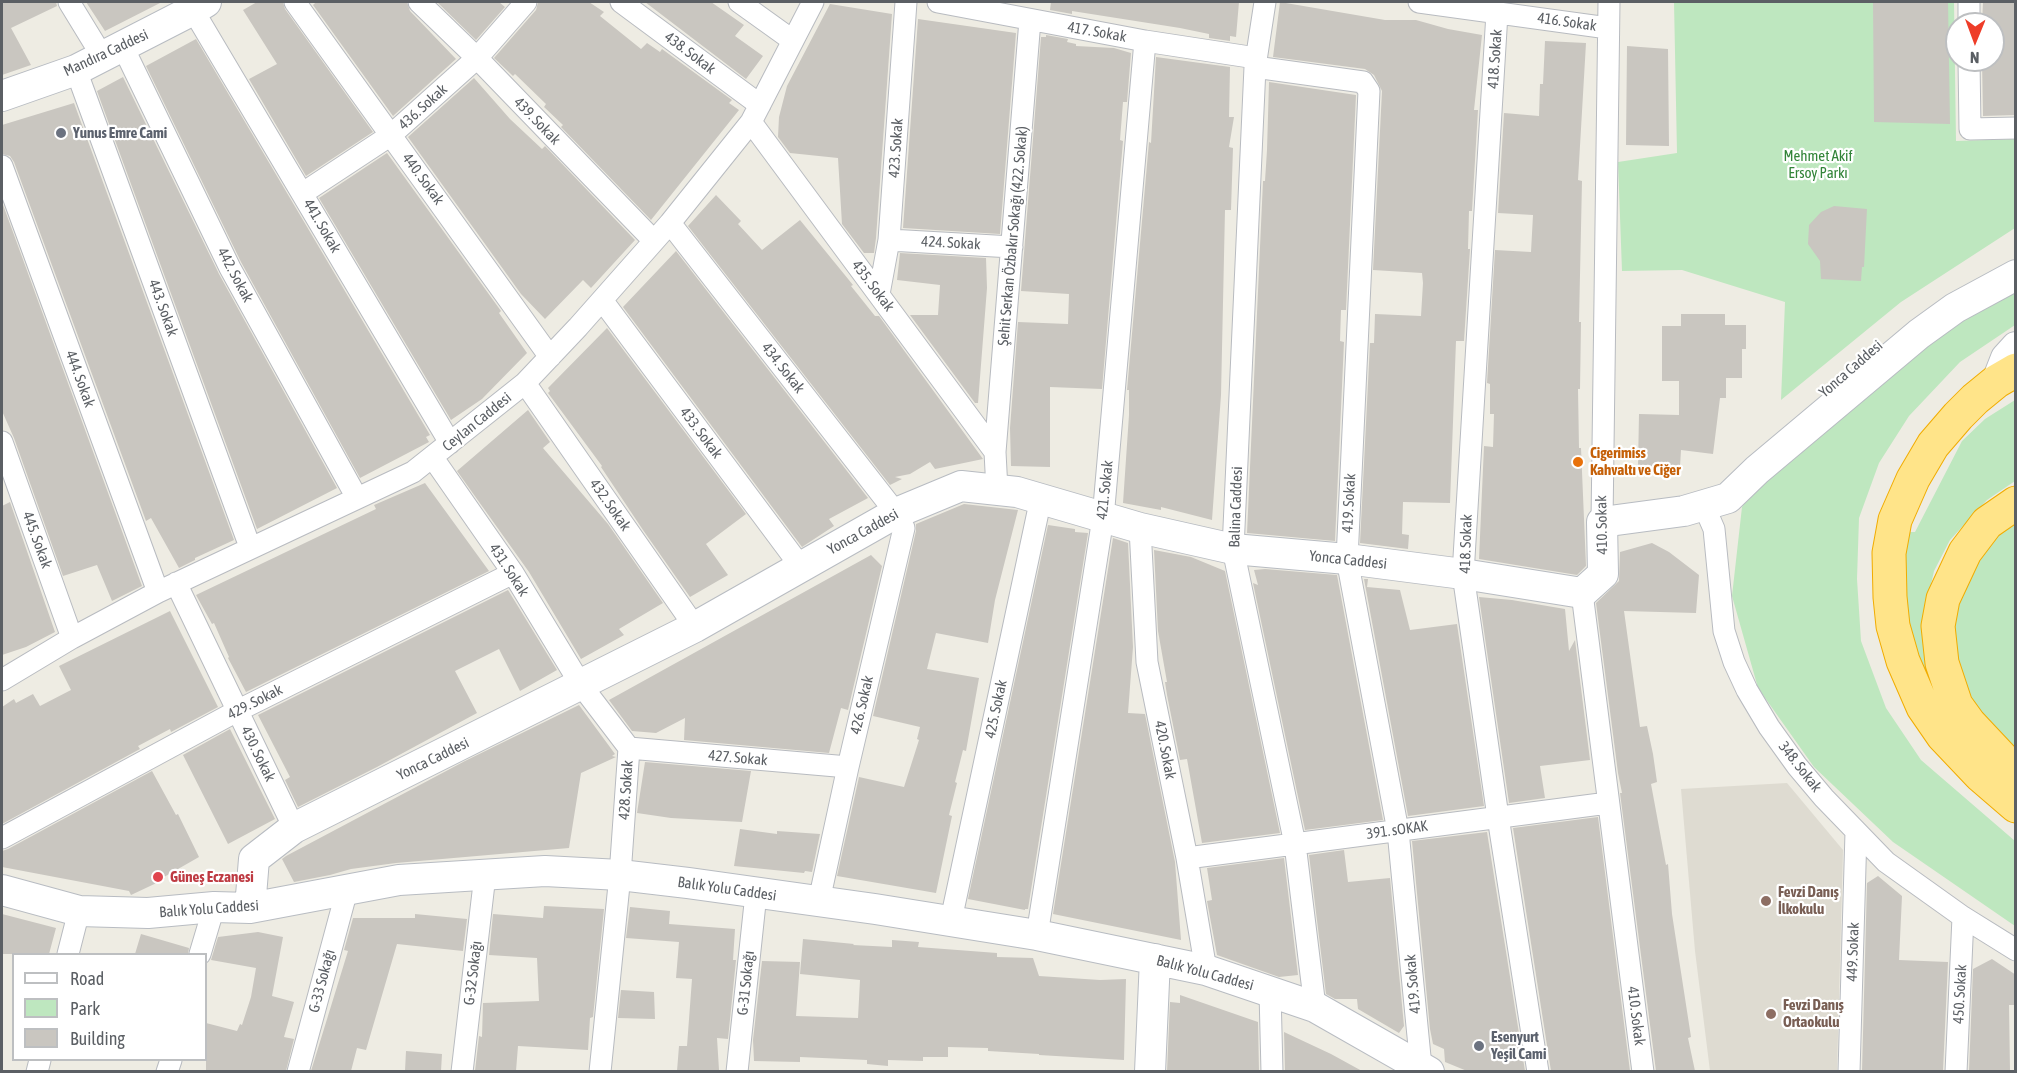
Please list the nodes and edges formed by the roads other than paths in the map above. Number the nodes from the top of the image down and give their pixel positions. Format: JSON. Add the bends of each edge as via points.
{"nodes":[{"id":1,"x":69,"y":2,"type":"edge"},
{"id":2,"x":295,"y":2,"type":"edge"},
{"id":3,"x":419,"y":2,"type":"edge"},
{"id":4,"x":526,"y":2,"type":"edge"},
{"id":5,"x":621,"y":2,"type":"edge"},
{"id":6,"x":739,"y":2,"type":"edge"},
{"id":7,"x":813,"y":2,"type":"edge"},
{"id":8,"x":906,"y":2,"type":"edge"},
{"id":9,"x":938,"y":2,"type":"edge"},
{"id":10,"x":1265,"y":2,"type":"edge"},
{"id":11,"x":1419,"y":2,"type":"edge"},
{"id":12,"x":1609,"y":2,"type":"edge"},
{"id":13,"x":200,"y":6,"type":"edge"},
{"id":14,"x":1497,"y":13,"type":"junction"},
{"id":15,"x":1030,"y":20,"type":"junction"},
{"id":16,"x":1608,"y":28,"type":"junction"},
{"id":17,"x":792,"y":40,"type":"junction"},
{"id":18,"x":1145,"y":41,"type":"junction"},
{"id":19,"x":100,"y":58,"type":"junction"},
{"id":20,"x":477,"y":58,"type":"junction"},
{"id":21,"x":1255,"y":62,"type":"junction"},
{"id":22,"x":1969,"y":72,"type":"edge"},
{"id":23,"x":2,"y":96,"type":"edge"},
{"id":24,"x":755,"y":113,"type":"junction"},
{"id":25,"x":2016,"y":128,"type":"edge"},
{"id":26,"x":391,"y":135,"type":"junction"},
{"id":27,"x":2,"y":166,"type":"edge"},
{"id":28,"x":303,"y":193,"type":"junction"},
{"id":29,"x":670,"y":223,"type":"junction"},
{"id":30,"x":889,"y":240,"type":"junction"},
{"id":31,"x":654,"y":241,"type":"junction"},
{"id":32,"x":1012,"y":247,"type":"junction"},
{"id":33,"x":2016,"y":253,"type":"edge"},
{"id":34,"x":2016,"y":275,"type":"edge"},
{"id":35,"x":879,"y":294,"type":"junction"},
{"id":36,"x":602,"y":300,"type":"junction"},
{"id":37,"x":2016,"y":347,"type":"edge"},
{"id":38,"x":550,"y":357,"type":"junction"},
{"id":39,"x":2006,"y":376,"type":"edge"},
{"id":40,"x":525,"y":383,"type":"junction"},
{"id":41,"x":2,"y":442,"type":"edge"},
{"id":42,"x":450,"y":443,"type":"junction"},
{"id":43,"x":995,"y":452,"type":"junction"},
{"id":44,"x":432,"y":458,"type":"junction"},
{"id":45,"x":997,"y":490,"type":"junction"},
{"id":46,"x":357,"y":498,"type":"junction"},
{"id":47,"x":1041,"y":498,"type":"junction"},
{"id":48,"x":2016,"y":503,"type":"edge"},
{"id":49,"x":1704,"y":506,"type":"junction"},
{"id":50,"x":896,"y":513,"type":"junction"},
{"id":51,"x":1103,"y":518,"type":"junction"},
{"id":52,"x":1602,"y":522,"type":"junction"},
{"id":53,"x":1140,"y":528,"type":"junction"},
{"id":54,"x":250,"y":547,"type":"junction"},
{"id":55,"x":1233,"y":549,"type":"junction"},
{"id":56,"x":1347,"y":559,"type":"junction"},
{"id":57,"x":801,"y":567,"type":"junction"},
{"id":58,"x":513,"y":573,"type":"junction"},
{"id":59,"x":1463,"y":574,"type":"junction"},
{"id":60,"x":167,"y":587,"type":"junction"},
{"id":61,"x":1582,"y":593,"type":"junction"},
{"id":62,"x":694,"y":627,"type":"junction"},
{"id":63,"x":72,"y":638,"type":"junction"},
{"id":64,"x":2,"y":680,"type":"edge"},
{"id":65,"x":581,"y":685,"type":"junction"},
{"id":66,"x":237,"y":711,"type":"junction"},
{"id":67,"x":629,"y":748,"type":"junction"},
{"id":68,"x":848,"y":767,"type":"junction"},
{"id":69,"x":2016,"y":773,"type":"edge"},
{"id":70,"x":1608,"y":803,"type":"junction"},
{"id":71,"x":2016,"y":806,"type":"edge"},
{"id":72,"x":1498,"y":817,"type":"junction"},
{"id":73,"x":294,"y":828,"type":"junction"},
{"id":74,"x":1398,"y":831,"type":"junction"},
{"id":75,"x":1856,"y":832,"type":"junction"},
{"id":76,"x":2,"y":838,"type":"edge"},
{"id":77,"x":1295,"y":844,"type":"junction"},
{"id":78,"x":1187,"y":858,"type":"junction"},
{"id":79,"x":485,"y":875,"type":"junction"},
{"id":80,"x":620,"y":875,"type":"junction"},
{"id":81,"x":2,"y":890,"type":"edge"},
{"id":82,"x":347,"y":890,"type":"junction"},
{"id":83,"x":756,"y":894,"type":"junction"},
{"id":84,"x":819,"y":900,"type":"junction"},
{"id":85,"x":214,"y":907,"type":"junction"},
{"id":86,"x":250,"y":908,"type":"junction"},
{"id":87,"x":79,"y":911,"type":"junction"},
{"id":88,"x":1963,"y":917,"type":"junction"},
{"id":89,"x":951,"y":920,"type":"junction"},
{"id":90,"x":1037,"y":935,"type":"junction"},
{"id":91,"x":2016,"y":950,"type":"edge"},
{"id":92,"x":68,"y":953,"type":"edge"},
{"id":93,"x":200,"y":953,"type":"edge"},
{"id":94,"x":1155,"y":959,"type":"junction"},
{"id":95,"x":1206,"y":970,"type":"junction"},
{"id":96,"x":1270,"y":992,"type":"junction"},
{"id":97,"x":1315,"y":1007,"type":"junction"},
{"id":98,"x":1414,"y":1067,"type":"edge"},
{"id":99,"x":298,"y":1071,"type":"edge"},
{"id":100,"x":462,"y":1071,"type":"edge"},
{"id":101,"x":600,"y":1071,"type":"edge"},
{"id":102,"x":737,"y":1071,"type":"edge"},
{"id":103,"x":1150,"y":1071,"type":"edge"},
{"id":104,"x":1272,"y":1071,"type":"edge"},
{"id":105,"x":1538,"y":1071,"type":"edge"},
{"id":106,"x":1643,"y":1071,"type":"edge"},
{"id":107,"x":1849,"y":1071,"type":"edge"},
{"id":108,"x":1956,"y":1071,"type":"edge"}],
"edges":[{"from":1,"to":19,"type":"street"},
{"from":2,"to":26,"type":"street","name":"440. Sokak"},
{"from":3,"to":20,"type":"street","name":"439. Sokak"},
{"from":4,"to":20,"type":"street","name":"436. Sokak"},
{"from":5,"to":24,"type":"street","name":"438. Sokak"},
{"from":6,"to":17,"type":"street"},
{"from":7,"to":17,"type":"street","name":"Ceylan Caddesi"},
{"from":8,"to":30,"type":"street","name":"423. Sokak"},
{"from":9,"to":15,"type":"street","name":"417. Sokak"},
{"from":10,"to":21,"type":"street","name":"Balina Caddesi"},
{"from":11,"to":14,"type":"street","name":"416. Sokak"},
{"from":12,"to":16,"type":"street","name":"410. Sokak"},
{"from":13,"to":19,"type":"street","name":"Mandıra Caddesi"},
{"from":13,"to":28,"type":"street","name":"441. Sokak"},
{"from":14,"to":16,"type":"street","name":"416. Sokak"},
{"from":14,"to":59,"type":"street","name":"418. Sokak"},
{"from":15,"to":18,"type":"street","name":"417. Sokak"},
{"from":15,"to":32,"type":"street","name":"Şehit Serkan Özbakır Sokağı (422. Sokak)"},
{"from":16,"to":52,"type":"street","name":"410. Sokak"},
{"from":17,"to":24,"type":"street","name":"Ceylan Caddesi"},
{"from":18,"to":21,"type":"street","name":"417. Sokak"},
{"from":18,"to":51,"type":"street","name":"421. Sokak"},
{"from":19,"to":23,"type":"street","name":"Mandıra Caddesi"},
{"from":19,"to":46,"type":"street","name":"442. Sokak","via":[[230,268]]},
{"from":19,"to":54,"type":"street","name":"443. Sokak"},
{"from":20,"to":26,"type":"street","name":"436. Sokak"},
{"from":20,"to":31,"type":"street","name":"439. Sokak"},
{"from":21,"to":55,"type":"street","name":"Balina Caddesi"},
{"from":21,"to":56,"type":"street","name":"419. Sokak","via":[[1363,82],[1369,91]]},
{"from":22,"to":25,"type":"street","via":[[1970,129]]},
{"from":24,"to":29,"type":"street","name":"Ceylan Caddesi"},
{"from":24,"to":35,"type":"street","name":"435. Sokak"},
{"from":26,"to":28,"type":"street","name":"436. Sokak"},
{"from":26,"to":38,"type":"street","name":"440. Sokak"},
{"from":27,"to":60,"type":"street","name":"444. Sokak"},
{"from":28,"to":42,"type":"street","name":"441. Sokak"},
{"from":29,"to":31,"type":"street","name":"Ceylan Caddesi"},
{"from":29,"to":50,"type":"street","name":"434. Sokak"},
{"from":30,"to":32,"type":"street","name":"424. Sokak"},
{"from":30,"to":35,"type":"street","name":"423. Sokak"},
{"from":31,"to":36,"type":"street","name":"Ceylan Caddesi"},
{"from":32,"to":43,"type":"street","name":"Şehit Serkan Özbakır Sokağı (422. Sokak)"},
{"from":33,"to":49,"type":"street","name":"Yonca Caddesi","via":[[1904,323],[1771,439]]},
{"from":34,"to":49,"type":"street","via":[[1955,308],[1919,334],[1728,498]]},
{"from":35,"to":43,"type":"street","name":"435. Sokak"},
{"from":36,"to":38,"type":"street","name":"Ceylan Caddesi"},
{"from":36,"to":57,"type":"street","name":"433. Sokak"},
{"from":37,"to":39,"type":"street","via":[[2006,358]]},
{"from":38,"to":40,"type":"street","name":"Ceylan Caddesi"},
{"from":39,"to":71,"type":"highway","via":[[1958,416],[1933,445],[1895,520],[1888,553],[1893,626],[1923,706],[1943,736]]},
{"from":40,"to":42,"type":"street","name":"Ceylan Caddesi"},
{"from":40,"to":62,"type":"street","name":"432. Sokak"},
{"from":41,"to":63,"type":"street","name":"445. Sokak"},
{"from":42,"to":44,"type":"street","name":"Ceylan Caddesi"},
{"from":43,"to":45,"type":"street","name":"Şehit Serkan Özbakır Sokağı (422. Sokak)"},
{"from":44,"to":46,"type":"street","name":"Ceylan Caddesi","via":[[413,472]]},
{"from":44,"to":58,"type":"street","name":"431. Sokak"},
{"from":45,"to":47,"type":"street","name":"Yonca Caddesi"},
{"from":45,"to":50,"type":"street","name":"Yonca Caddesi","via":[[961,486]]},
{"from":46,"to":54,"type":"street","name":"Ceylan Caddesi"},
{"from":47,"to":51,"type":"street","name":"Yonca Caddesi"},
{"from":47,"to":89,"type":"street","name":"425. Sokak"},
{"from":48,"to":69,"type":"highway","via":[[1987,523],[1965,552],[1943,598],[1938,626],[1942,663],[1956,705]]},
{"from":49,"to":52,"type":"street"},
{"from":49,"to":75,"type":"street","name":"348. Sokak","via":[[1714,529],[1724,631],[1747,690],[1797,766]]},
{"from":50,"to":57,"type":"street","name":"Yonca Caddesi"},
{"from":50,"to":68,"type":"street","name":"426. Sokak","via":[[904,528]]},
{"from":51,"to":53,"type":"street","name":"Yonca Caddesi"},
{"from":51,"to":90,"type":"street","name":"421. Sokak"},
{"from":52,"to":61,"type":"street","name":"410. Sokak","via":[[1603,574]]},
{"from":53,"to":55,"type":"street","name":"Yonca Caddesi"},
{"from":53,"to":78,"type":"street","name":"420. Sokak","via":[[1147,662]]},
{"from":54,"to":60,"type":"street","name":"Ceylan Caddesi"},
{"from":55,"to":56,"type":"street","name":"Yonca Caddesi"},
{"from":55,"to":77,"type":"street","name":"Balina Caddesi"},
{"from":56,"to":59,"type":"street","name":"Yonca Caddesi"},
{"from":56,"to":74,"type":"street","name":"419. Sokak"},
{"from":57,"to":62,"type":"street","name":"Yonca Caddesi"},
{"from":58,"to":65,"type":"street","name":"431. Sokak"},
{"from":58,"to":66,"type":"street","name":"429. Sokak"},
{"from":59,"to":61,"type":"street","name":"Yonca Caddesi"},
{"from":59,"to":72,"type":"street","name":"418. Sokak"},
{"from":60,"to":63,"type":"street","name":"Ceylan Caddesi"},
{"from":60,"to":66,"type":"street","name":"430. Sokak"},
{"from":61,"to":70,"type":"street","name":"410. Sokak"},
{"from":62,"to":65,"type":"street","name":"Yonca Caddesi"},
{"from":63,"to":64,"type":"street","name":"Ceylan Caddesi"},
{"from":65,"to":67,"type":"street","name":"428. Sokak"},
{"from":65,"to":73,"type":"street","name":"Yonca Caddesi"},
{"from":66,"to":73,"type":"street","name":"430. Sokak"},
{"from":66,"to":76,"type":"street","name":"429. Sokak"},
{"from":67,"to":68,"type":"street","name":"427. Sokak"},
{"from":67,"to":80,"type":"street","name":"428. Sokak"},
{"from":68,"to":84,"type":"street","name":"426. Sokak"},
{"from":70,"to":72,"type":"street","name":"391. sOKAK"},
{"from":70,"to":106,"type":"street","name":"410. Sokak"},
{"from":72,"to":74,"type":"street","name":"391. sOKAK"},
{"from":72,"to":105,"type":"street","name":"418. Sokak"},
{"from":73,"to":86,"type":"street","name":"Yonca Caddesi","via":[[254,859]]},
{"from":74,"to":77,"type":"street","name":"391. sOKAK"},
{"from":74,"to":98,"type":"street","name":"419. Sokak"},
{"from":75,"to":88,"type":"street","name":"348. Sokak","via":[[1886,862]]},
{"from":75,"to":107,"type":"street","name":"449. Sokak"},
{"from":77,"to":78,"type":"street","name":"391. sOKAK"},
{"from":77,"to":97,"type":"street","name":"Balina Caddesi"},
{"from":78,"to":95,"type":"street","name":"420. Sokak"},
{"from":79,"to":80,"type":"street","name":"Balık Yolu Caddesi","via":[[545,871]]},
{"from":79,"to":82,"type":"street","name":"Balık Yolu Caddesi","via":[[399,880]]},
{"from":79,"to":100,"type":"street","name":"G-32 Sokağı"},
{"from":80,"to":83,"type":"street","name":"Balık Yolu Caddesi"},
{"from":80,"to":101,"type":"street"},
{"from":81,"to":87,"type":"street","name":"Balık Yolu Caddesi"},
{"from":82,"to":86,"type":"street","name":"Balık Yolu Caddesi"},
{"from":82,"to":99,"type":"street","name":"G-33 Sokağı"},
{"from":83,"to":84,"type":"street","name":"Balık Yolu Caddesi"},
{"from":83,"to":102,"type":"street","name":"G-31 Sokağı"},
{"from":84,"to":89,"type":"street","name":"Balık Yolu Caddesi"},
{"from":85,"to":86,"type":"street","name":"Balık Yolu Caddesi"},
{"from":85,"to":87,"type":"street","name":"Balık Yolu Caddesi","via":[[148,913]]},
{"from":85,"to":93,"type":"street"},
{"from":87,"to":92,"type":"street"},
{"from":88,"to":91,"type":"street","name":"348. Sokak"},
{"from":88,"to":108,"type":"street","name":"450. Sokak"},
{"from":89,"to":90,"type":"street","name":"Balık Yolu Caddesi"},
{"from":90,"to":94,"type":"street","name":"Balık Yolu Caddesi"},
{"from":94,"to":95,"type":"street","name":"Balık Yolu Caddesi"},
{"from":94,"to":103,"type":"street"},
{"from":95,"to":96,"type":"street","name":"Balık Yolu Caddesi"},
{"from":96,"to":97,"type":"street","name":"Balık Yolu Caddesi"},
{"from":96,"to":104,"type":"street"},
{"from":97,"to":98,"type":"street","name":"Balık Yolu Caddesi"}]}
